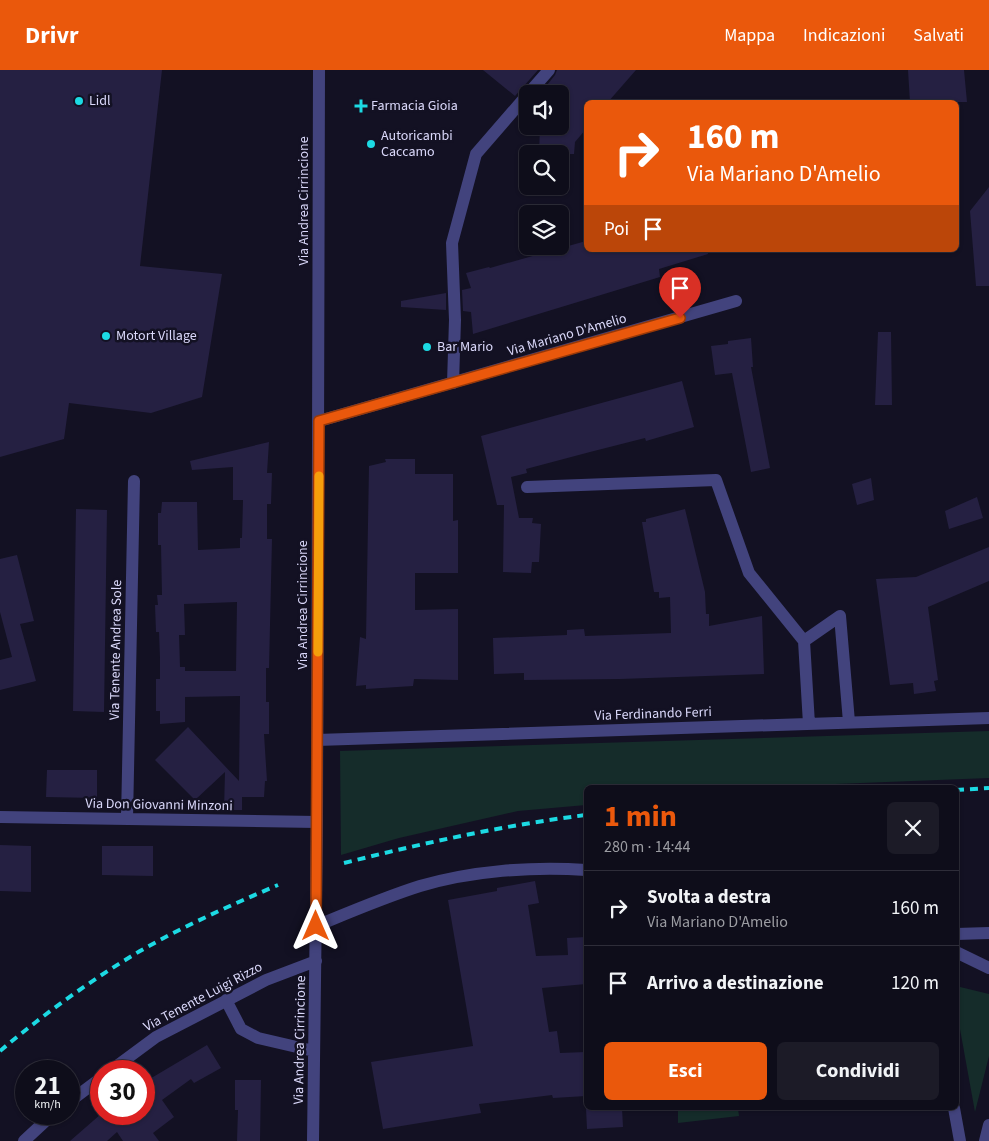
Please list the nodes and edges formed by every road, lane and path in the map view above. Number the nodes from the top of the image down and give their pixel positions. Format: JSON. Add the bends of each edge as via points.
{"nodes":[{"id":1,"x":319,"y":70,"type":"edge"},
{"id":2,"x":549,"y":70,"type":"edge"},
{"id":3,"x":536,"y":85,"type":"edge"},
{"id":4,"x":519,"y":104,"type":"edge"},
{"id":5,"x":736,"y":301,"type":"dead end"},
{"id":6,"x":453,"y":383,"type":"junction"},
{"id":7,"x":319,"y":421,"type":"junction"},
{"id":8,"x":134,"y":481,"type":"dead end"},
{"id":9,"x":527,"y":487,"type":"dead end"},
{"id":10,"x":804,"y":641,"type":"junction"},
{"id":11,"x":989,"y":718,"type":"edge"},
{"id":12,"x":849,"y":722,"type":"junction"},
{"id":13,"x":809,"y":724,"type":"junction"},
{"id":14,"x":317,"y":740,"type":"junction"},
{"id":15,"x":0,"y":817,"type":"edge"},
{"id":16,"x":127,"y":820,"type":"junction"},
{"id":17,"x":317,"y":822,"type":"junction"},
{"id":18,"x":584,"y":870,"type":"edge"},
{"id":19,"x":316,"y":926,"type":"junction"},
{"id":20,"x":989,"y":933,"type":"edge"},
{"id":21,"x":959,"y":934,"type":"edge"},
{"id":22,"x":959,"y":953,"type":"edge"},
{"id":23,"x":316,"y":961,"type":"junction"},
{"id":24,"x":989,"y":968,"type":"edge"},
{"id":25,"x":226,"y":1000,"type":"junction"},
{"id":26,"x":314,"y":1052,"type":"junction"},
{"id":27,"x":125,"y":1060,"type":"edge"},
{"id":28,"x":954,"y":1110,"type":"edge"},
{"id":29,"x":41,"y":1125,"type":"edge"},
{"id":30,"x":989,"y":1125,"type":"edge"},
{"id":31,"x":24,"y":1141,"type":"edge"},
{"id":32,"x":313,"y":1141,"type":"edge"},
{"id":33,"x":960,"y":1141,"type":"edge"},
{"id":34,"x":985,"y":1141,"type":"edge"}],
"edges":[{"from":1,"to":7,"type":"street","name":"Via Andrea Cirrincione"},
{"from":2,"to":3,"type":"street"},
{"from":4,"to":6,"type":"street","via":[[476,154],[452,243]]},
{"from":5,"to":6,"type":"street","name":"Via Mariano D'Amelio"},
{"from":6,"to":7,"type":"street","name":"Via Mariano D'Amelio"},
{"from":7,"to":14,"type":"street","name":"Via Andrea Cirrincione"},
{"from":8,"to":16,"type":"street","name":"Via Tenente Andrea Sole"},
{"from":9,"to":10,"type":"street","via":[[716,480],[749,572]]},
{"from":10,"to":12,"type":"street","via":[[840,616]]},
{"from":10,"to":13,"type":"street"},
{"from":11,"to":12,"type":"street","name":"Via Ferdinando Ferri"},
{"from":12,"to":13,"type":"street","name":"Via Ferdinando Ferri"},
{"from":13,"to":14,"type":"street","name":"Via Ferdinando Ferri"},
{"from":14,"to":17,"type":"street","name":"Via Andrea Cirrincione"},
{"from":15,"to":16,"type":"street","name":"Via Don Giovanni Minzoni"},
{"from":16,"to":17,"type":"street","name":"Via Don Giovanni Minzoni"},
{"from":17,"to":19,"type":"street","name":"Via Andrea Cirrincione"},
{"from":18,"to":19,"type":"street","via":[[554,868],[474,875],[420,886]]},
{"from":19,"to":23,"type":"street","name":"Via Andrea Cirrincione"},
{"from":20,"to":21,"type":"street"},
{"from":22,"to":24,"type":"street"},
{"from":23,"to":25,"type":"street","name":"Via Tenente Luigi Rizzo"},
{"from":23,"to":26,"type":"street","name":"Via Andrea Cirrincione"},
{"from":25,"to":26,"type":"street","via":[[241,1029],[258,1038]]},
{"from":25,"to":27,"type":"street","name":"Via Tenente Luigi Rizzo","via":[[156,1037]]},
{"from":26,"to":32,"type":"street","name":"Via Andrea Cirrincione"},
{"from":28,"to":33,"type":"street"},
{"from":29,"to":31,"type":"street"},
{"from":30,"to":34,"type":"street"}]}
